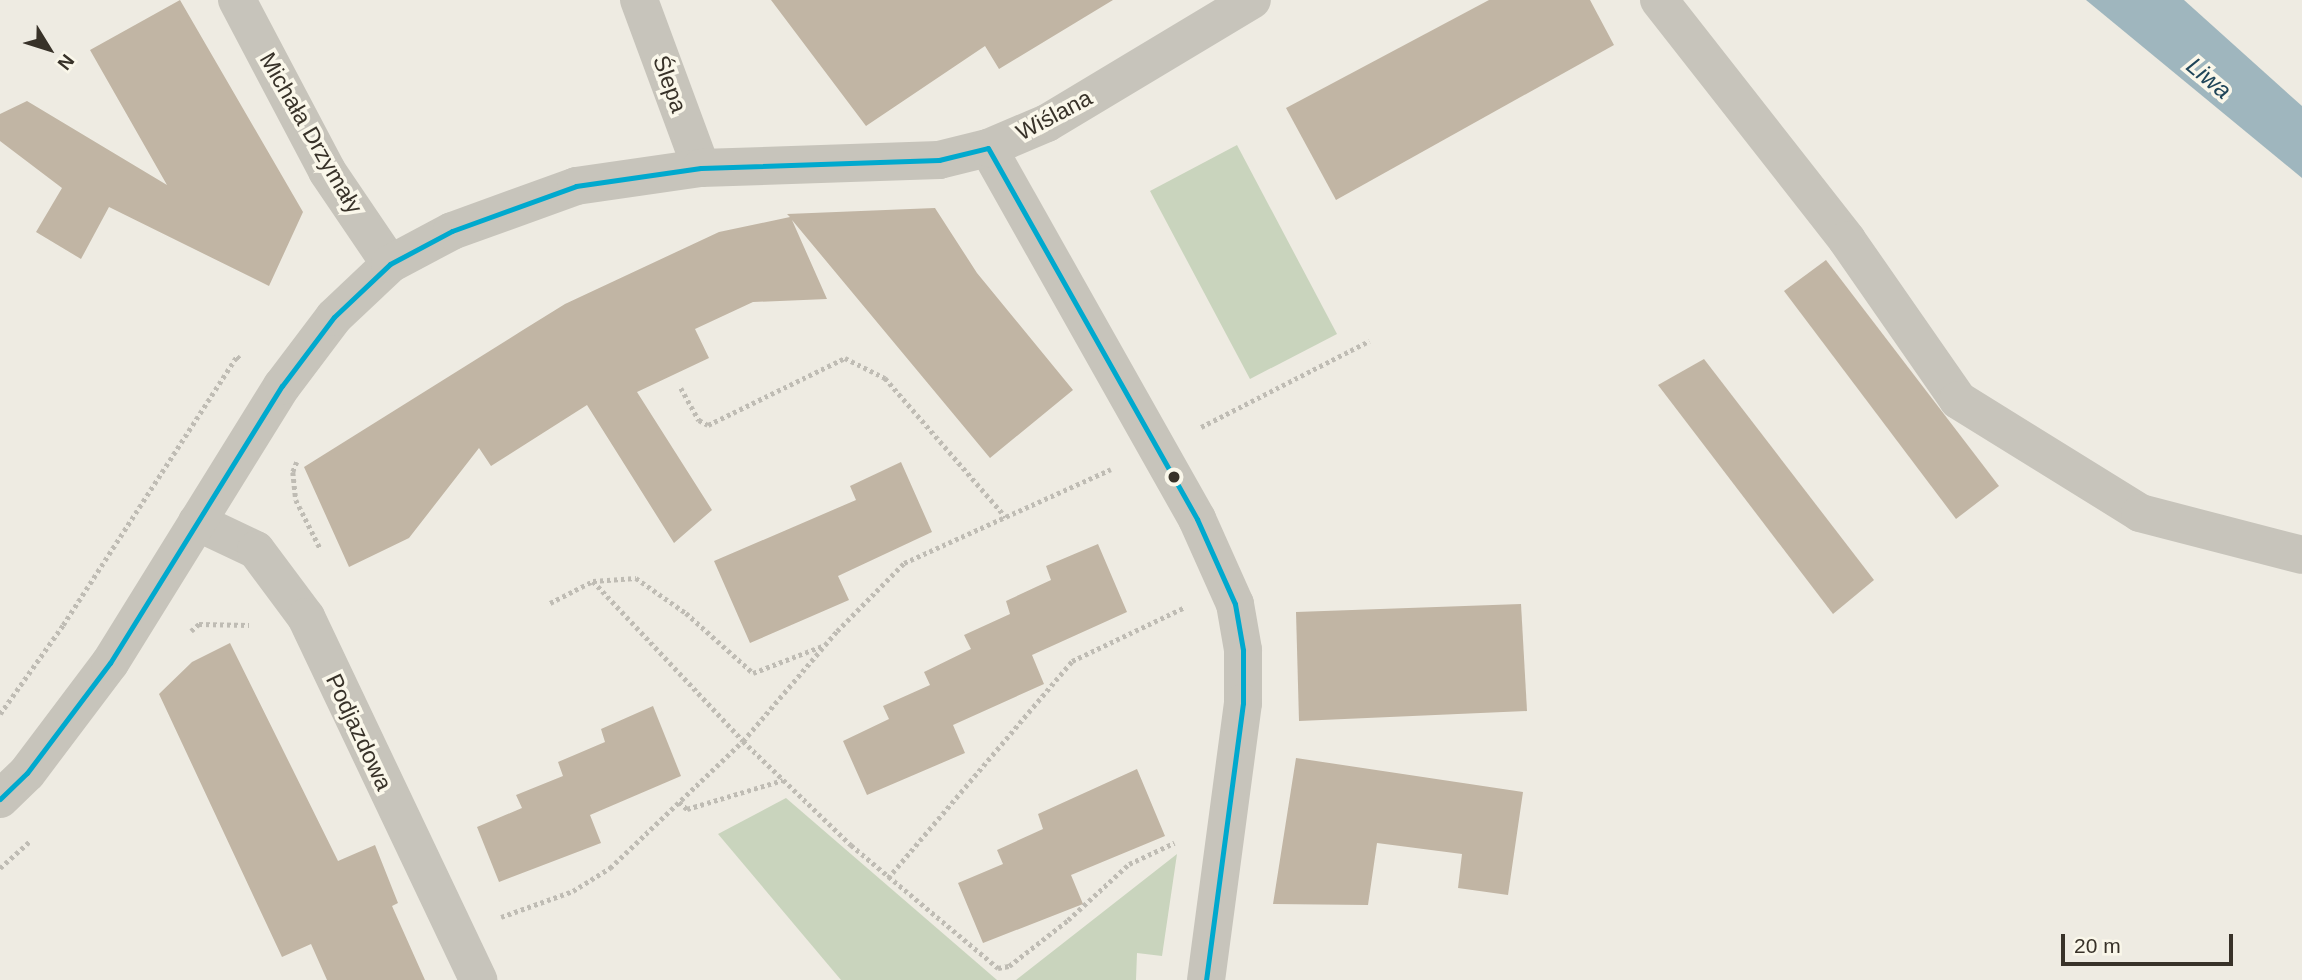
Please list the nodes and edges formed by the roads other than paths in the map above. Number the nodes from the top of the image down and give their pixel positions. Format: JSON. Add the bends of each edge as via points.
{"nodes":[{"id":1,"x":237,"y":0,"type":"edge"},
{"id":2,"x":639,"y":0,"type":"edge"},
{"id":3,"x":1252,"y":0,"type":"edge"},
{"id":4,"x":1659,"y":0,"type":"edge"},
{"id":5,"x":988,"y":148,"type":"junction"},
{"id":6,"x":701,"y":168,"type":"junction"},
{"id":7,"x":390,"y":264,"type":"junction"},
{"id":8,"x":197,"y":522,"type":"junction"},
{"id":9,"x":2302,"y":555,"type":"edge"},
{"id":10,"x":0,"y":799,"type":"edge"},
{"id":11,"x":478,"y":980,"type":"edge"},
{"id":12,"x":1206,"y":980,"type":"edge"}],
"edges":[{"from":1,"to":7,"type":"street","name":"Michała Drzymały","via":[[327,172]]},
{"from":2,"to":6,"type":"street","name":"Ślepa"},
{"from":3,"to":5,"type":"street","name":"Wiślana","via":[[1047,122]]},
{"from":4,"to":9,"type":"street","via":[[1847,240],[1958,400],[2140,513]]},
{"from":5,"to":6,"type":"street","name":"Wiślana","via":[[939,160]]},
{"from":5,"to":12,"type":"street","via":[[1197,519],[1235,604],[1243,650],[1243,703]]},
{"from":6,"to":7,"type":"street","name":"Wiślana","via":[[576,186],[452,231]]},
{"from":7,"to":8,"type":"street","name":"Wiślana","via":[[327,327],[282,386]]},
{"from":8,"to":10,"type":"street","name":"Wiślana","via":[[110,663],[27,773]]},
{"from":8,"to":11,"type":"street","name":"Podjazdowa","via":[[256,550],[306,617]]}]}
